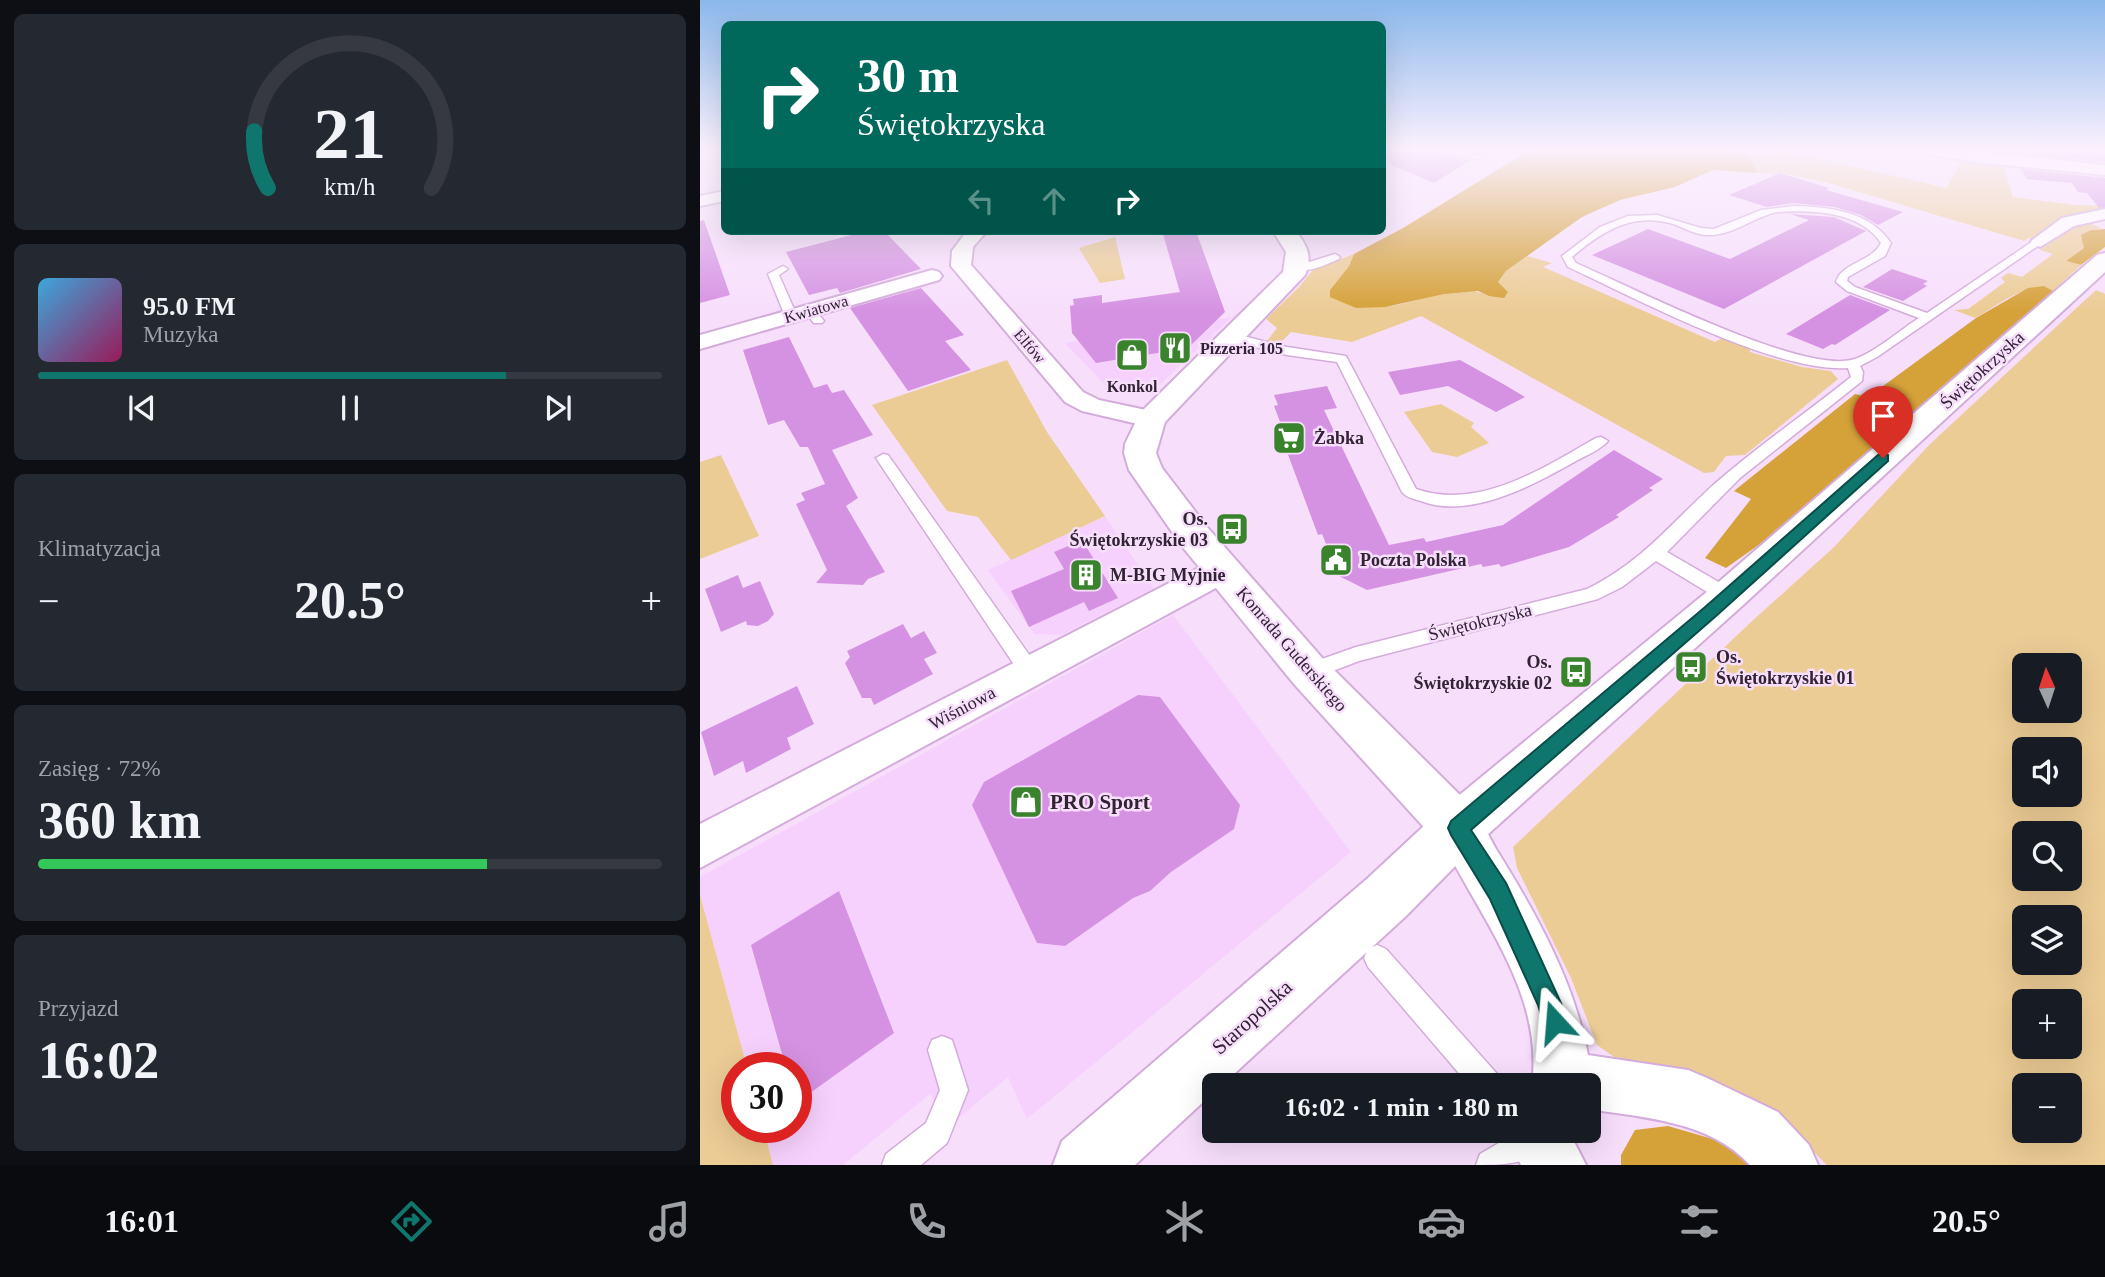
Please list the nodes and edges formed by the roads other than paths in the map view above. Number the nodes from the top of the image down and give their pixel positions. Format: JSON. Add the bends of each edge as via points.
{"nodes":[{"id":1,"x":2105,"y":214,"type":"edge"},
{"id":2,"x":974,"y":235,"type":"edge"},
{"id":3,"x":1287,"y":235,"type":"edge"},
{"id":4,"x":2040,"y":242,"type":"joint"},
{"id":5,"x":1335,"y":257,"type":"dead end"},
{"id":6,"x":2105,"y":260,"type":"edge"},
{"id":7,"x":1298,"y":267,"type":"junction"},
{"id":8,"x":783,"y":269,"type":"dead end"},
{"id":9,"x":932,"y":276,"type":"dead end"},
{"id":10,"x":807,"y":316,"type":"junction"},
{"id":11,"x":1928,"y":317,"type":"junction"},
{"id":12,"x":1231,"y":338,"type":"junction"},
{"id":13,"x":700,"y":342,"type":"edge"},
{"id":14,"x":1853,"y":365,"type":"junction"},
{"id":15,"x":1151,"y":419,"type":"junction"},
{"id":16,"x":1601,"y":441,"type":"dead end"},
{"id":17,"x":883,"y":458,"type":"dead end"},
{"id":18,"x":1657,"y":554,"type":"junction"},
{"id":19,"x":1224,"y":569,"type":"junction"},
{"id":20,"x":1728,"y":596,"type":"junction"},
{"id":21,"x":1030,"y":672,"type":"junction"},
{"id":22,"x":1309,"y":672,"type":"junction"},
{"id":23,"x":1458,"y":828,"type":"junction"},
{"id":24,"x":700,"y":847,"type":"edge"},
{"id":25,"x":1387,"y":897,"type":"joint"},
{"id":26,"x":1377,"y":958,"type":"dead end"},
{"id":27,"x":942,"y":1050,"type":"dead end"},
{"id":28,"x":1478,"y":1073,"type":"edge"},
{"id":29,"x":1560,"y":1073,"type":"edge"},
{"id":30,"x":1601,"y":1086,"type":"edge"},
{"id":31,"x":897,"y":1165,"type":"edge"},
{"id":32,"x":1086,"y":1165,"type":"edge"},
{"id":33,"x":1789,"y":1165,"type":"edge"}],
"edges":[{"from":1,"to":4,"type":"street","via":[[2074,220]]},
{"from":2,"to":15,"type":"street","name":"Elfów","via":[[959,257],[961,266],[1074,397],[1091,406]]},
{"from":3,"to":7,"type":"main road","via":[[1298,250]]},
{"from":4,"to":11,"type":"lane"},
{"from":5,"to":7,"type":"lane","via":[[1313,267]]},
{"from":6,"to":20,"type":"main road","name":"Świętokrzyska"},
{"from":7,"to":12,"type":"main road","name":"Konrada Guderskiego"},
{"from":8,"to":10,"type":"lane","via":[[773,274]]},
{"from":9,"to":10,"type":"street","name":"Kwiatowa"},
{"from":10,"to":13,"type":"street","name":"Kwiatowa"},
{"from":11,"to":14,"type":"lane"},
{"from":11,"to":14,"type":"lane","via":[[1842,282],[1843,275],[1881,254],[1886,243],[1879,231],[1860,220],[1821,211],[1769,210],[1715,232],[1658,218],[1629,218],[1612,223],[1567,256],[1572,265],[1761,347],[1806,362]]},
{"from":12,"to":15,"type":"main road","name":"Konrada Guderskiego"},
{"from":12,"to":16,"type":"lane","via":[[1342,359],[1410,492],[1421,498],[1452,502],[1517,487]]},
{"from":14,"to":18,"type":"lane","name":"Świętokrzyska","via":[[1857,378],[1733,477]]},
{"from":15,"to":19,"type":"main road","name":"Konrada Guderskiego","via":[[1140,453],[1146,470]]},
{"from":17,"to":21,"type":"lane"},
{"from":18,"to":20,"type":"lane"},
{"from":18,"to":22,"type":"lane","name":"Świętokrzyska","via":[[1615,584],[1592,594],[1367,650]]},
{"from":19,"to":21,"type":"street","name":"Wiśniowa"},
{"from":19,"to":22,"type":"main road","name":"Konrada Guderskiego"},
{"from":20,"to":23,"type":"main road","name":"Świętokrzyska"},
{"from":21,"to":24,"type":"street","name":"Wiśniowa"},
{"from":22,"to":23,"type":"main road","name":"Konrada Guderskiego"},
{"from":23,"to":25,"type":"main road","name":"Świętokrzyska"},
{"from":23,"to":29,"type":"street","via":[[1498,891],[1549,1003],[1560,1042]]},
{"from":25,"to":32,"type":"main road","name":"Staropolska"},
{"from":26,"to":28,"type":"lane"},
{"from":27,"to":31,"type":"lane","via":[[954,1090],[937,1133]]},
{"from":30,"to":33,"type":"street","via":[[1688,1097],[1758,1132]]}]}
